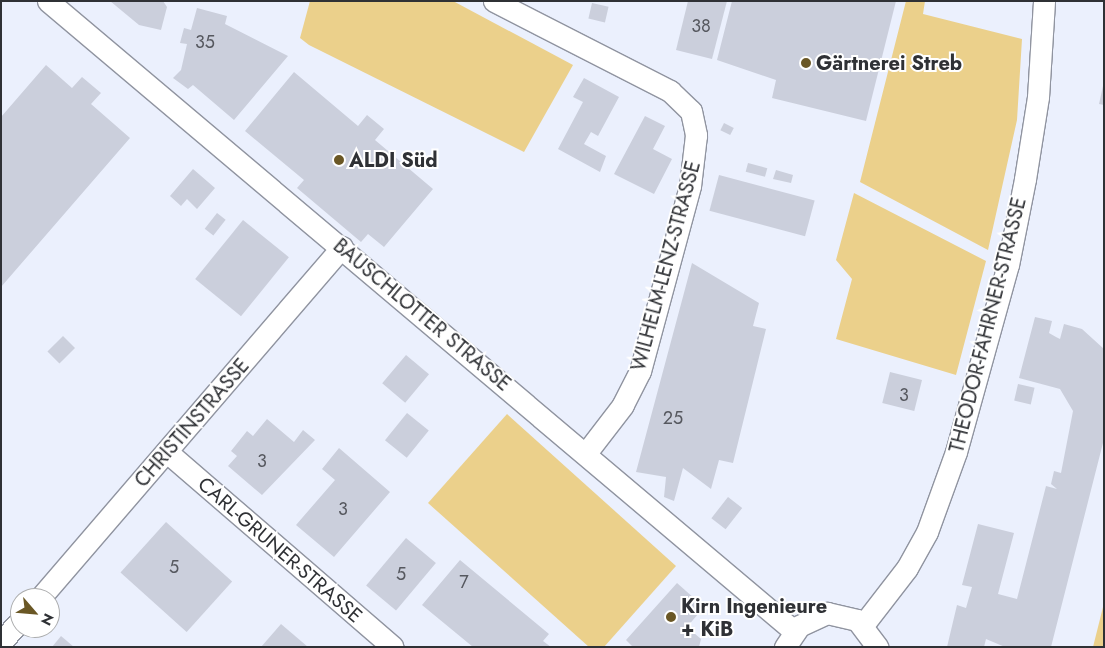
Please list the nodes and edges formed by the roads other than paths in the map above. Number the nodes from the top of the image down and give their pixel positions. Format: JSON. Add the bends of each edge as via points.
{"nodes":[{"id":1,"x":48,"y":1,"type":"edge"},
{"id":2,"x":494,"y":1,"type":"edge"},
{"id":3,"x":1044,"y":1,"type":"edge"},
{"id":4,"x":342,"y":247,"type":"junction"},
{"id":5,"x":167,"y":452,"type":"junction"},
{"id":6,"x":586,"y":453,"type":"junction"},
{"id":7,"x":49,"y":588,"type":"edge"},
{"id":8,"x":863,"y":625,"type":"junction"},
{"id":9,"x":10,"y":632,"type":"edge"},
{"id":10,"x":789,"y":639,"type":"edge"},
{"id":11,"x":1,"y":642,"type":"edge"},
{"id":12,"x":393,"y":647,"type":"edge"},
{"id":13,"x":877,"y":647,"type":"edge"}],
"edges":[{"from":1,"to":4,"type":"street","name":"BAUSCHLOTTER STRASSE"},
{"from":2,"to":6,"type":"street","name":"WILHELM-LENZ-STRASSE","via":[[670,91],[691,111],[696,134],[690,186],[640,371],[623,405]]},
{"from":3,"to":8,"type":"street","name":"THEODOR-FAHRNER-STRASSE","via":[[1038,97],[1025,179],[1008,265],[956,452],[927,532],[908,568]]},
{"from":4,"to":5,"type":"street","name":"CHRISTINSTRASSE"},
{"from":4,"to":6,"type":"street","name":"BAUSCHLOTTER STRASSE"},
{"from":5,"to":7,"type":"street","name":"CHRISTINSTRASSE"},
{"from":5,"to":12,"type":"street","name":"CARL-GRUNER-STRASSE"},
{"from":6,"to":10,"type":"street","name":"BAUSCHLOTTER STRASSE"},
{"from":8,"to":10,"type":"street","via":[[850,617],[827,613],[805,621]]},
{"from":8,"to":13,"type":"street"},
{"from":9,"to":11,"type":"street"}]}
